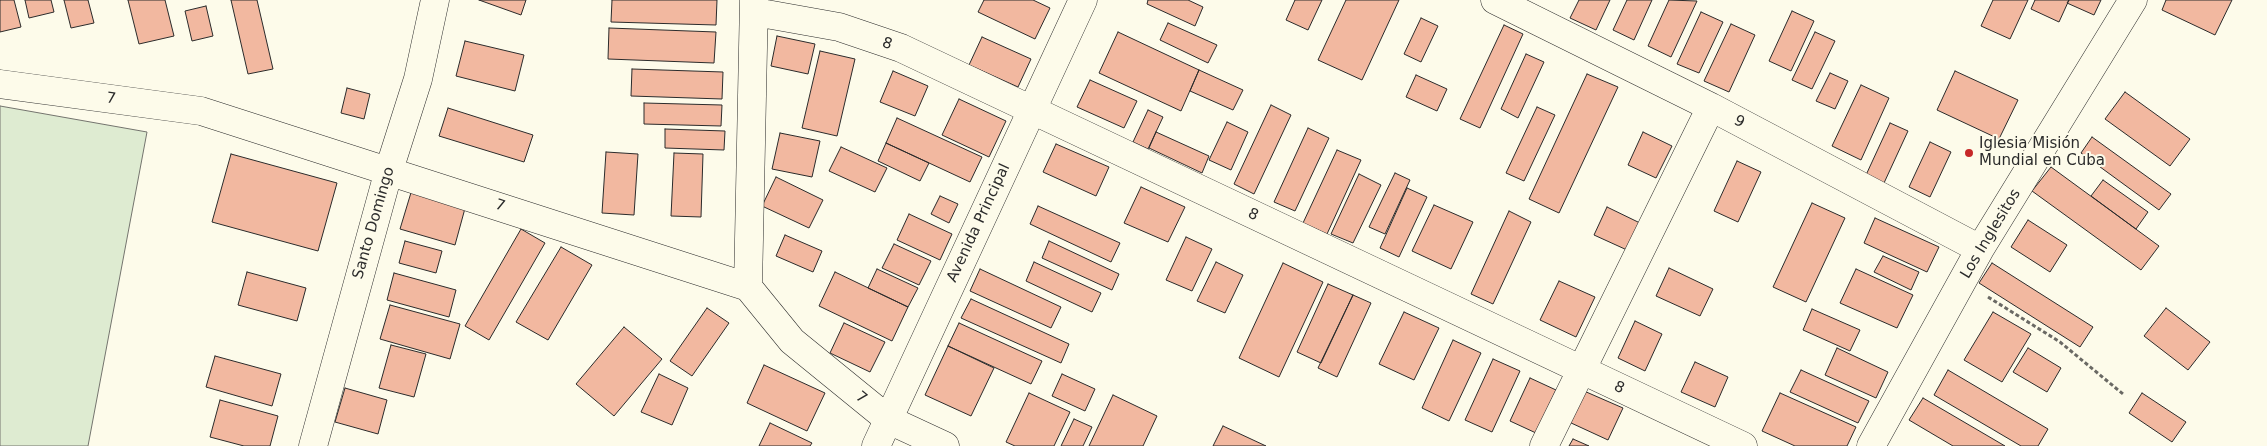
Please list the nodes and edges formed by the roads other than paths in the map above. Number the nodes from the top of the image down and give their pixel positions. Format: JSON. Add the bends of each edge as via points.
{"nodes":[{"id":1,"x":435,"y":0,"type":"edge"},
{"id":2,"x":1083,"y":0,"type":"edge"},
{"id":3,"x":1495,"y":0,"type":"edge"},
{"id":4,"x":2133,"y":0,"type":"edge"},
{"id":5,"x":754,"y":6,"type":"edge"},
{"id":6,"x":0,"y":84,"type":"edge"},
{"id":7,"x":1711,"y":107,"type":"junction"},
{"id":8,"x":1031,"y":110,"type":"junction"},
{"id":9,"x":388,"y":170,"type":"junction"},
{"id":10,"x":1980,"y":249,"type":"junction"},
{"id":11,"x":748,"y":287,"type":"junction"},
{"id":12,"x":1580,"y":370,"type":"junction"},
{"id":13,"x":889,"y":420,"type":"junction"},
{"id":14,"x":313,"y":446,"type":"edge"},
{"id":15,"x":876,"y":446,"type":"edge"},
{"id":16,"x":945,"y":446,"type":"edge"},
{"id":17,"x":1544,"y":446,"type":"edge"},
{"id":18,"x":1743,"y":446,"type":"edge"},
{"id":19,"x":1871,"y":446,"type":"edge"}],
"edges":[{"from":1,"to":9,"type":"street","name":"Santo Domingo","via":[[418,79]]},
{"from":2,"to":8,"type":"street","name":"Avenida Principal"},
{"from":3,"to":7,"type":"street","name":"9"},
{"from":4,"to":10,"type":"street","name":"Los Inglesitos"},
{"from":5,"to":8,"type":"street","name":"8","via":[[839,27],[900,48]]},
{"from":5,"to":11,"type":"street"},
{"from":6,"to":9,"type":"street","name":"7","via":[[200,111]]},
{"from":7,"to":10,"type":"street","name":"9"},
{"from":7,"to":12,"type":"street"},
{"from":8,"to":12,"type":"street","name":"8"},
{"from":8,"to":13,"type":"street","name":"Avenida Principal"},
{"from":9,"to":11,"type":"street","name":"7"},
{"from":9,"to":14,"type":"street","name":"Santo Domingo"},
{"from":10,"to":19,"type":"street","name":"Los Inglesitos"},
{"from":11,"to":13,"type":"street","name":"7","via":[[792,341]]},
{"from":12,"to":17,"type":"street"},
{"from":12,"to":18,"type":"street","name":"8"},
{"from":13,"to":15,"type":"street","name":"Avenida Principal"},
{"from":13,"to":16,"type":"street","name":"7"}]}
